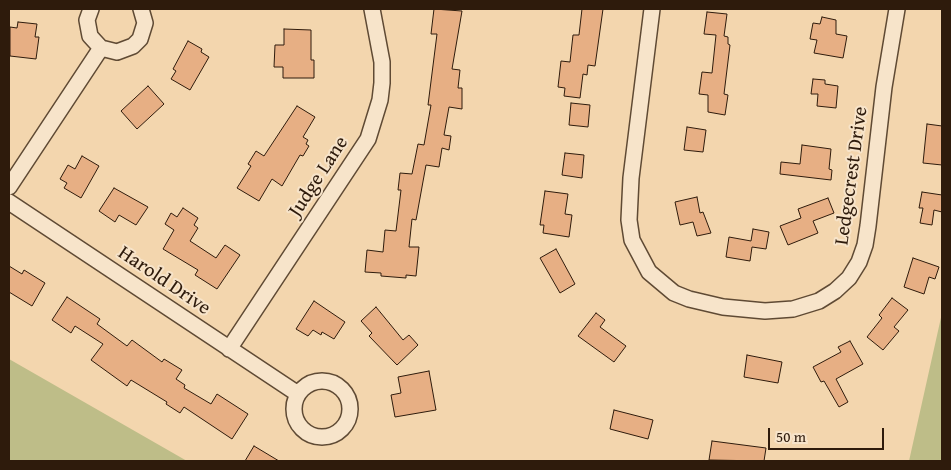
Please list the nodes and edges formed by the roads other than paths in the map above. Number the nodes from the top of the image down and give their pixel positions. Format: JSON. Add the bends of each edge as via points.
{"nodes":[{"id":1,"x":91,"y":9,"type":"edge"},
{"id":2,"x":141,"y":9,"type":"edge"},
{"id":3,"x":372,"y":9,"type":"edge"},
{"id":4,"x":652,"y":9,"type":"edge"},
{"id":5,"x":897,"y":9,"type":"edge"},
{"id":6,"x":102,"y":48,"type":"junction"},
{"id":7,"x":9,"y":187,"type":"edge"},
{"id":8,"x":9,"y":202,"type":"edge"},
{"id":9,"x":229,"y":349,"type":"junction"},
{"id":10,"x":298,"y":394,"type":"dead end"}],
"edges":[{"from":1,"to":6,"type":"street","via":[[88,31]]},
{"from":2,"to":6,"type":"street","via":[[144,28],[136,43],[123,51]]},
{"from":3,"to":9,"type":"street","name":"Judge Lane","via":[[382,62],[382,83],[378,110],[368,139]]},
{"from":4,"to":5,"type":"street","name":"Ledgecrest Drive","via":[[630,186],[632,240],[649,272],[674,293],[703,303],[765,311],[793,309],[819,301],[849,278],[859,262],[868,226]]},
{"from":6,"to":7,"type":"street"},
{"from":8,"to":9,"type":"street","name":"Harold Drive"},
{"from":9,"to":10,"type":"street","name":"Harold Drive"}]}
